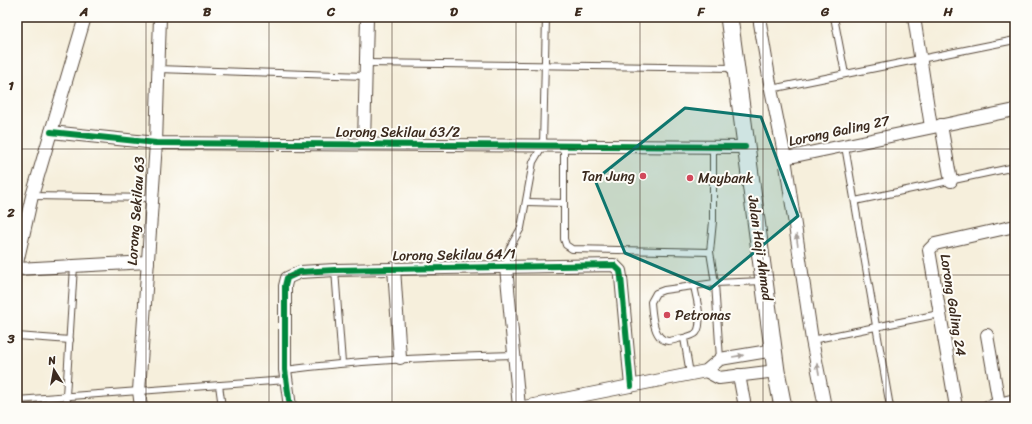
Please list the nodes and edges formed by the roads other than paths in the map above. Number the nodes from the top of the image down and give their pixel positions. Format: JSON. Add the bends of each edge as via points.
{"nodes":[{"id":1,"x":85,"y":17,"type":"edge"},
{"id":2,"x":160,"y":17,"type":"edge"},
{"id":3,"x":367,"y":17,"type":"edge"},
{"id":4,"x":546,"y":17,"type":"edge"},
{"id":5,"x":729,"y":17,"type":"edge"},
{"id":6,"x":759,"y":17,"type":"edge"},
{"id":7,"x":834,"y":17,"type":"edge"},
{"id":8,"x":914,"y":17,"type":"edge"},
{"id":9,"x":1015,"y":40,"type":"edge"},
{"id":10,"x":920,"y":59,"type":"junction"},
{"id":11,"x":366,"y":63,"type":"junction"},
{"id":12,"x":545,"y":65,"type":"junction"},
{"id":13,"x":736,"y":68,"type":"junction"},
{"id":14,"x":158,"y":70,"type":"junction"},
{"id":15,"x":845,"y":74,"type":"junction"},
{"id":16,"x":366,"y":76,"type":"junction"},
{"id":17,"x":771,"y":89,"type":"junction"},
{"id":18,"x":1015,"y":110,"type":"edge"},
{"id":19,"x":936,"y":126,"type":"junction"},
{"id":20,"x":51,"y":132,"type":"junction"},
{"id":21,"x":156,"y":143,"type":"junction"},
{"id":22,"x":364,"y":144,"type":"junction"},
{"id":23,"x":543,"y":146,"type":"junction"},
{"id":24,"x":564,"y":146,"type":"junction"},
{"id":25,"x":845,"y":146,"type":"junction"},
{"id":26,"x":713,"y":147,"type":"junction"},
{"id":27,"x":746,"y":147,"type":"junction"},
{"id":28,"x":785,"y":158,"type":"junction"},
{"id":29,"x":1015,"y":167,"type":"edge"},
{"id":30,"x":951,"y":181,"type":"junction"},
{"id":31,"x":32,"y":196,"type":"junction"},
{"id":32,"x":152,"y":198,"type":"junction"},
{"id":33,"x":855,"y":201,"type":"junction"},
{"id":34,"x":527,"y":202,"type":"junction"},
{"id":35,"x":564,"y":203,"type":"junction"},
{"id":36,"x":1015,"y":226,"type":"edge"},
{"id":37,"x":710,"y":252,"type":"junction"},
{"id":38,"x":148,"y":262,"type":"junction"},
{"id":39,"x":17,"y":263,"type":"edge"},
{"id":40,"x":74,"y":266,"type":"junction"},
{"id":41,"x":506,"y":267,"type":"junction"},
{"id":42,"x":394,"y":268,"type":"junction"},
{"id":43,"x":17,"y":269,"type":"edge"},
{"id":44,"x":334,"y":270,"type":"junction"},
{"id":45,"x":765,"y":281,"type":"junction"},
{"id":46,"x":715,"y":284,"type":"junction"},
{"id":47,"x":694,"y":286,"type":"junction"},
{"id":48,"x":938,"y":314,"type":"junction"},
{"id":49,"x":875,"y":327,"type":"junction"},
{"id":50,"x":987,"y":335,"type":"dead end"},
{"id":51,"x":17,"y":336,"type":"edge"},
{"id":52,"x":684,"y":338,"type":"junction"},
{"id":53,"x":70,"y":340,"type":"junction"},
{"id":54,"x":812,"y":340,"type":"junction"},
{"id":55,"x":774,"y":350,"type":"junction"},
{"id":56,"x":514,"y":354,"type":"junction"},
{"id":57,"x":400,"y":358,"type":"junction"},
{"id":58,"x":720,"y":359,"type":"junction"},
{"id":59,"x":342,"y":363,"type":"junction"},
{"id":60,"x":776,"y":370,"type":"junction"},
{"id":61,"x":706,"y":371,"type":"junction"},
{"id":62,"x":690,"y":374,"type":"junction"},
{"id":63,"x":286,"y":375,"type":"junction"},
{"id":64,"x":739,"y":375,"type":"junction"},
{"id":65,"x":219,"y":385,"type":"junction"},
{"id":66,"x":631,"y":386,"type":"junction"},
{"id":67,"x":139,"y":391,"type":"junction"},
{"id":68,"x":66,"y":396,"type":"junction"},
{"id":69,"x":17,"y":400,"type":"edge"},
{"id":70,"x":1015,"y":400,"type":"edge"},
{"id":71,"x":993,"y":406,"type":"edge"},
{"id":72,"x":68,"y":407,"type":"edge"},
{"id":73,"x":141,"y":407,"type":"edge"},
{"id":74,"x":222,"y":407,"type":"edge"},
{"id":75,"x":290,"y":407,"type":"edge"},
{"id":76,"x":520,"y":407,"type":"edge"},
{"id":77,"x":524,"y":407,"type":"edge"},
{"id":78,"x":745,"y":407,"type":"edge"},
{"id":79,"x":784,"y":407,"type":"edge"},
{"id":80,"x":826,"y":407,"type":"edge"},
{"id":81,"x":890,"y":407,"type":"edge"},
{"id":82,"x":956,"y":407,"type":"edge"}],
"edges":[{"from":1,"to":20,"type":"street"},
{"from":2,"to":14,"type":"street","name":"Lorong Sekilau 63"},
{"from":3,"to":11,"type":"street"},
{"from":4,"to":12,"type":"lane"},
{"from":5,"to":13,"type":"street","name":"Jalan Haji Ahmad"},
{"from":6,"to":17,"type":"street","name":"Lorong Galing 27"},
{"from":7,"to":15,"type":"lane"},
{"from":8,"to":10,"type":"street"},
{"from":9,"to":10,"type":"lane"},
{"from":10,"to":15,"type":"lane"},
{"from":10,"to":19,"type":"street"},
{"from":11,"to":12,"type":"lane"},
{"from":11,"to":16,"type":"street"},
{"from":12,"to":13,"type":"lane"},
{"from":12,"to":23,"type":"lane"},
{"from":13,"to":27,"type":"street","name":"Jalan Haji Ahmad"},
{"from":14,"to":16,"type":"lane"},
{"from":14,"to":21,"type":"street","name":"Lorong Sekilau 63"},
{"from":15,"to":17,"type":"lane"},
{"from":16,"to":22,"type":"street"},
{"from":17,"to":28,"type":"street","name":"Lorong Galing 27"},
{"from":18,"to":19,"type":"street","name":"Lorong Galing 27"},
{"from":19,"to":25,"type":"street","name":"Lorong Galing 27"},
{"from":19,"to":30,"type":"street"},
{"from":20,"to":21,"type":"street","name":"Lorong Sekilau 63/2"},
{"from":20,"to":31,"type":"street"},
{"from":21,"to":22,"type":"street","name":"Lorong Sekilau 63/2"},
{"from":21,"to":32,"type":"street","name":"Lorong Sekilau 63"},
{"from":22,"to":23,"type":"street","name":"Lorong Sekilau 63/2"},
{"from":23,"to":24,"type":"street","name":"Lorong Sekilau 63/2"},
{"from":23,"to":34,"type":"lane","via":[[533,162]]},
{"from":24,"to":26,"type":"street","name":"Lorong Sekilau 63/2"},
{"from":24,"to":35,"type":"lane"},
{"from":25,"to":28,"type":"street","name":"Lorong Galing 27"},
{"from":25,"to":33,"type":"lane"},
{"from":26,"to":27,"type":"street","name":"Lorong Sekilau 63/2"},
{"from":26,"to":37,"type":"lane","via":[[713,221]]},
{"from":27,"to":45,"type":"street","name":"Jalan Haji Ahmad"},
{"from":54,"to":28,"type":"street","one_way":true},
{"from":29,"to":30,"type":"lane"},
{"from":30,"to":33,"type":"lane"},
{"from":31,"to":32,"type":"lane"},
{"from":31,"to":39,"type":"street"},
{"from":32,"to":38,"type":"street","name":"Lorong Sekilau 63"},
{"from":33,"to":49,"type":"lane"},
{"from":34,"to":35,"type":"lane"},
{"from":34,"to":41,"type":"lane","via":[[521,228],[509,248]]},
{"from":35,"to":37,"type":"lane","via":[[564,239],[566,245],[572,249]]},
{"from":36,"to":48,"type":"street","name":"Lorong Galing 24","via":[[931,246],[929,255]]},
{"from":37,"to":46,"type":"lane"},
{"from":38,"to":40,"type":"street"},
{"from":38,"to":67,"type":"street","name":"Lorong Sekilau 63"},
{"from":40,"to":43,"type":"street"},
{"from":40,"to":53,"type":"lane"},
{"from":41,"to":42,"type":"street","name":"Lorong Sekilau 64/1"},
{"from":41,"to":56,"type":"street"},
{"from":41,"to":66,"type":"street","name":"Lorong Sekilau 64/1","via":[[617,266],[621,277]]},
{"from":42,"to":44,"type":"street","name":"Lorong Sekilau 64/1"},
{"from":42,"to":57,"type":"street"},
{"from":44,"to":59,"type":"lane"},
{"from":44,"to":63,"type":"street","name":"Lorong Sekilau 64/1","via":[[300,272],[287,278]]},
{"from":45,"to":46,"type":"lane"},
{"from":45,"to":55,"type":"street","name":"Jalan Haji Ahmad"},
{"from":46,"to":47,"type":"lane"},
{"from":46,"to":58,"type":"lane"},
{"from":47,"to":52,"type":"lane","via":[[699,324],[694,335]]},
{"from":47,"to":52,"type":"lane","via":[[664,290],[656,293],[651,302],[657,332],[662,338],[668,341]]},
{"from":48,"to":49,"type":"lane"},
{"from":48,"to":82,"type":"street","name":"Lorong Galing 24"},
{"from":49,"to":54,"type":"lane"},
{"from":49,"to":81,"type":"lane"},
{"from":50,"to":71,"type":"street"},
{"from":51,"to":53,"type":"lane"},
{"from":52,"to":62,"type":"lane"},
{"from":53,"to":68,"type":"lane"},
{"from":80,"to":54,"type":"street","one_way":true},
{"from":58,"to":55,"type":"street","one_way":true},
{"from":55,"to":60,"type":"street","name":"Jalan Haji Ahmad"},
{"from":56,"to":57,"type":"lane"},
{"from":56,"to":76,"type":"street"},
{"from":57,"to":59,"type":"lane"},
{"from":58,"to":61,"type":"street"},
{"from":59,"to":63,"type":"lane"},
{"from":60,"to":64,"type":"street"},
{"from":60,"to":79,"type":"street","name":"Jalan Haji Ahmad"},
{"from":61,"to":62,"type":"street"},
{"from":61,"to":64,"type":"street","via":[[719,378]]},
{"from":62,"to":66,"type":"street"},
{"from":63,"to":65,"type":"lane"},
{"from":63,"to":75,"type":"street"},
{"from":64,"to":78,"type":"street"},
{"from":65,"to":67,"type":"lane"},
{"from":65,"to":74,"type":"lane"},
{"from":66,"to":77,"type":"street"},
{"from":67,"to":68,"type":"lane"},
{"from":67,"to":73,"type":"street","name":"Lorong Sekilau 63"},
{"from":68,"to":69,"type":"lane"},
{"from":68,"to":72,"type":"lane"},
{"from":70,"to":71,"type":"street"}]}
